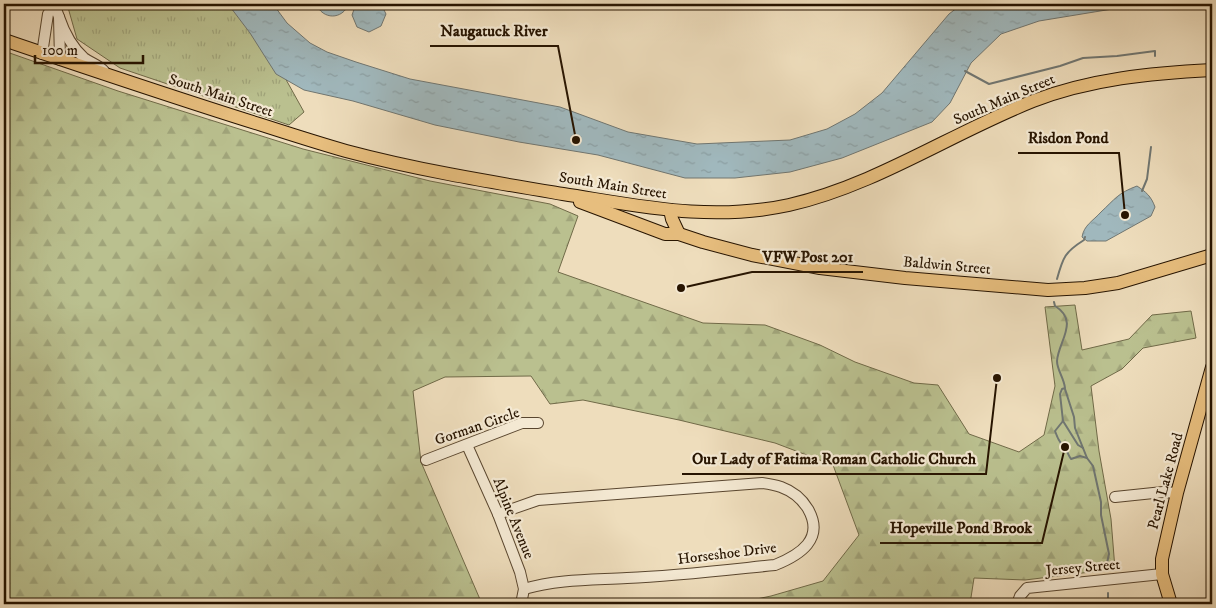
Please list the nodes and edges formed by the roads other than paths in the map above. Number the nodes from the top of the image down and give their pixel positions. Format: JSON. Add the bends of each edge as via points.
{"nodes":[{"id":1,"x":54,"y":4,"type":"edge"},
{"id":2,"x":59,"y":17,"type":"junction"},
{"id":3,"x":4,"y":40,"type":"edge"},
{"id":4,"x":42,"y":54,"type":"junction"},
{"id":5,"x":60,"y":60,"type":"junction"},
{"id":6,"x":1212,"y":70,"type":"edge"},
{"id":7,"x":108,"y":76,"type":"junction"},
{"id":8,"x":562,"y":193,"type":"junction"},
{"id":9,"x":670,"y":210,"type":"junction"},
{"id":10,"x":679,"y":234,"type":"junction"},
{"id":11,"x":1212,"y":255,"type":"edge"},
{"id":12,"x":1212,"y":367,"type":"edge"},
{"id":13,"x":538,"y":424,"type":"dead end"},
{"id":14,"x":467,"y":445,"type":"junction"},
{"id":15,"x":426,"y":460,"type":"dead end"},
{"id":16,"x":1177,"y":494,"type":"junction"},
{"id":17,"x":1115,"y":497,"type":"dead end"},
{"id":18,"x":498,"y":514,"type":"junction"},
{"id":19,"x":1162,"y":574,"type":"junction"},
{"id":20,"x":524,"y":588,"type":"junction"},
{"id":21,"x":521,"y":604,"type":"edge"},
{"id":22,"x":1017,"y":604,"type":"edge"},
{"id":23,"x":1171,"y":604,"type":"edge"}],
"edges":[{"from":1,"to":2,"type":"street"},
{"from":1,"to":4,"type":"street","via":[[48,14]]},
{"from":2,"to":5,"type":"street"},
{"from":2,"to":7,"type":"street","via":[[76,49]]},
{"from":3,"to":4,"type":"main road","name":"South Main Street"},
{"from":4,"to":5,"type":"main road","name":"South Main Street"},
{"from":5,"to":7,"type":"main road","name":"South Main Street"},
{"from":6,"to":9,"type":"main road","name":"South Main Street","via":[[1148,74],[1060,92],[1005,114],[872,178],[808,200],[734,212]]},
{"from":7,"to":8,"type":"main road","name":"South Main Street","via":[[346,151],[423,169]]},
{"from":8,"to":9,"type":"main road","name":"South Main Street"},
{"from":8,"to":10,"type":"main road","name":"Baldwin Street","via":[[665,234]]},
{"from":9,"to":10,"type":"main road"},
{"from":10,"to":11,"type":"main road","name":"Baldwin Street","via":[[752,255],[820,268],[1048,290],[1118,283]]},
{"from":12,"to":16,"type":"main road","name":"Pearl Lake Road"},
{"from":13,"to":14,"type":"street","name":"Gorman Circle","via":[[522,423]]},
{"from":14,"to":15,"type":"street","name":"Gorman Circle"},
{"from":14,"to":18,"type":"street","name":"Alpine Avenue"},
{"from":16,"to":17,"type":"street","via":[[1162,492]]},
{"from":16,"to":19,"type":"main road","name":"Pearl Lake Road","via":[[1162,559]]},
{"from":18,"to":20,"type":"street","name":"Alpine Avenue"},
{"from":18,"to":20,"type":"street","name":"Horseshoe Drive","via":[[538,500],[762,483],[782,488],[804,503],[814,527],[812,537],[803,549],[775,565],[562,581]]},
{"from":19,"to":22,"type":"street","name":"Jersey Street","via":[[1027,588]]},
{"from":19,"to":23,"type":"main road","name":"Pearl Lake Road"},
{"from":20,"to":21,"type":"street","name":"Alpine Avenue"}]}
